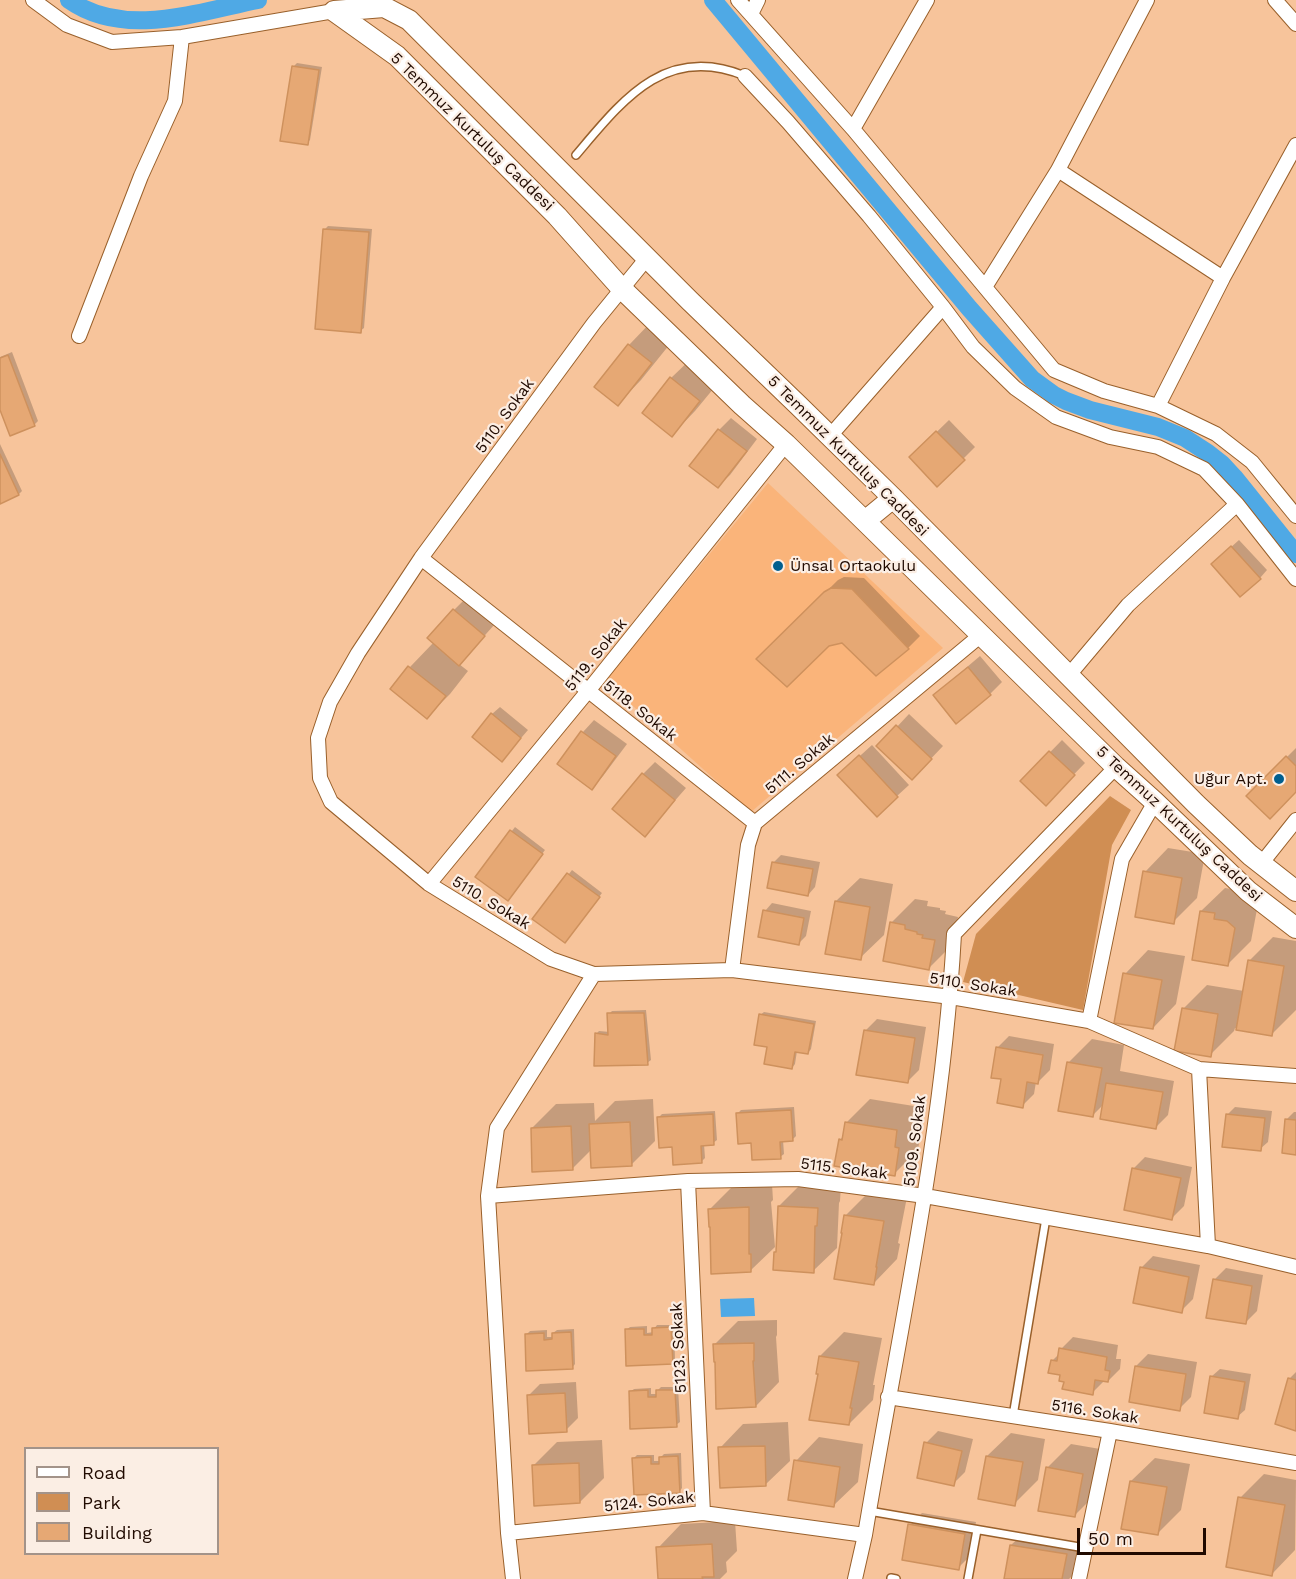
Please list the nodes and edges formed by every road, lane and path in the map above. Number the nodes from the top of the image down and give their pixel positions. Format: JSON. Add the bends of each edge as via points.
{"nodes":[{"id":1,"x":33,"y":0,"type":"edge"},
{"id":2,"x":738,"y":0,"type":"edge"},
{"id":3,"x":758,"y":0,"type":"edge"},
{"id":4,"x":927,"y":0,"type":"edge"},
{"id":5,"x":1147,"y":0,"type":"edge"},
{"id":6,"x":1275,"y":0,"type":"edge"},
{"id":7,"x":329,"y":5,"type":"edge"},
{"id":8,"x":751,"y":14,"type":"junction"},
{"id":9,"x":1296,"y":24,"type":"edge"},
{"id":10,"x":182,"y":37,"type":"junction"},
{"id":11,"x":745,"y":76,"type":"joint"},
{"id":12,"x":853,"y":129,"type":"junction"},
{"id":13,"x":1296,"y":146,"type":"edge"},
{"id":14,"x":576,"y":155,"type":"dead end"},
{"id":15,"x":1058,"y":170,"type":"junction"},
{"id":16,"x":647,"y":258,"type":"junction"},
{"id":17,"x":1223,"y":278,"type":"junction"},
{"id":18,"x":985,"y":287,"type":"junction"},
{"id":19,"x":622,"y":289,"type":"junction"},
{"id":20,"x":943,"y":307,"type":"junction"},
{"id":21,"x":79,"y":336,"type":"dead end"},
{"id":22,"x":1158,"y":406,"type":"junction"},
{"id":23,"x":830,"y":436,"type":"junction"},
{"id":24,"x":786,"y":444,"type":"junction"},
{"id":25,"x":893,"y":498,"type":"junction"},
{"id":26,"x":1237,"y":504,"type":"junction"},
{"id":27,"x":1296,"y":516,"type":"edge"},
{"id":28,"x":865,"y":521,"type":"junction"},
{"id":29,"x":421,"y":558,"type":"junction"},
{"id":30,"x":1296,"y":579,"type":"edge"},
{"id":31,"x":981,"y":635,"type":"junction"},
{"id":32,"x":1069,"y":675,"type":"junction"},
{"id":33,"x":588,"y":691,"type":"junction"},
{"id":34,"x":1116,"y":767,"type":"junction"},
{"id":35,"x":1155,"y":802,"type":"junction"},
{"id":36,"x":1296,"y":820,"type":"edge"},
{"id":37,"x":755,"y":823,"type":"junction"},
{"id":38,"x":1261,"y":864,"type":"junction"},
{"id":39,"x":429,"y":884,"type":"junction"},
{"id":40,"x":1296,"y":891,"type":"edge"},
{"id":41,"x":1296,"y":928,"type":"edge"},
{"id":42,"x":732,"y":970,"type":"junction"},
{"id":43,"x":594,"y":974,"type":"junction"},
{"id":44,"x":951,"y":997,"type":"junction"},
{"id":45,"x":1089,"y":1021,"type":"junction"},
{"id":46,"x":1198,"y":1069,"type":"junction"},
{"id":47,"x":1296,"y":1076,"type":"edge"},
{"id":48,"x":688,"y":1181,"type":"junction"},
{"id":49,"x":488,"y":1196,"type":"junction"},
{"id":50,"x":925,"y":1196,"type":"junction"},
{"id":51,"x":1046,"y":1218,"type":"junction"},
{"id":52,"x":1208,"y":1246,"type":"junction"},
{"id":53,"x":1296,"y":1268,"type":"edge"},
{"id":54,"x":888,"y":1397,"type":"junction"},
{"id":55,"x":1012,"y":1416,"type":"junction"},
{"id":56,"x":1110,"y":1431,"type":"junction"},
{"id":57,"x":1296,"y":1463,"type":"edge"},
{"id":58,"x":869,"y":1511,"type":"junction"},
{"id":59,"x":703,"y":1513,"type":"junction"},
{"id":60,"x":977,"y":1530,"type":"junction"},
{"id":61,"x":508,"y":1533,"type":"junction"},
{"id":62,"x":865,"y":1535,"type":"junction"},
{"id":63,"x":1085,"y":1548,"type":"junction"},
{"id":64,"x":513,"y":1579,"type":"edge"},
{"id":65,"x":855,"y":1579,"type":"edge"},
{"id":66,"x":968,"y":1579,"type":"edge"},
{"id":67,"x":1079,"y":1579,"type":"edge"}],
"edges":[{"from":1,"to":10,"type":"street","via":[[67,25],[111,42]]},
{"from":2,"to":8,"type":"street"},
{"from":3,"to":8,"type":"street"},
{"from":4,"to":12,"type":"street"},
{"from":5,"to":15,"type":"street"},
{"from":6,"to":9,"type":"street"},
{"from":7,"to":10,"type":"street"},
{"from":7,"to":16,"type":"main road","name":"5 Temmuz Kurtuluş Caddesi","via":[[384,7],[409,20]]},
{"from":7,"to":19,"type":"main road","name":"5 Temmuz Kurtuluş Caddesi","via":[[397,56],[557,216]]},
{"from":8,"to":12,"type":"street"},
{"from":10,"to":21,"type":"street","via":[[175,101],[141,176]]},
{"from":11,"to":14,"type":"lane","via":[[699,66],[670,72],[624,101]]},
{"from":11,"to":20,"type":"street","via":[[869,216]]},
{"from":12,"to":18,"type":"street"},
{"from":13,"to":17,"type":"street"},
{"from":15,"to":17,"type":"street"},
{"from":15,"to":18,"type":"street"},
{"from":16,"to":19,"type":"street","name":"5110. Sokak"},
{"from":16,"to":23,"type":"main road","name":"5 Temmuz Kurtuluş Caddesi"},
{"from":17,"to":22,"type":"street"},
{"from":18,"to":22,"type":"street","via":[[1054,370],[1104,391]]},
{"from":19,"to":24,"type":"main road","name":"5 Temmuz Kurtuluş Caddesi"},
{"from":19,"to":29,"type":"street","name":"5110. Sokak"},
{"from":20,"to":23,"type":"street"},
{"from":20,"to":26,"type":"street","via":[[973,347],[1015,388],[1056,417],[1110,437],[1158,447],[1204,470]]},
{"from":22,"to":27,"type":"street","via":[[1216,434],[1252,462]]},
{"from":23,"to":25,"type":"main road","name":"5 Temmuz Kurtuluş Caddesi"},
{"from":24,"to":28,"type":"main road","name":"5 Temmuz Kurtuluş Caddesi"},
{"from":24,"to":33,"type":"street","name":"5119. Sokak"},
{"from":25,"to":28,"type":"main road"},
{"from":25,"to":32,"type":"main road","name":"5 Temmuz Kurtuluş Caddesi"},
{"from":26,"to":30,"type":"street"},
{"from":26,"to":32,"type":"street","via":[[1128,605]]},
{"from":28,"to":31,"type":"main road","name":"5 Temmuz Kurtuluş Caddesi"},
{"from":29,"to":33,"type":"street","name":"5118. Sokak"},
{"from":29,"to":39,"type":"street","name":"5110. Sokak","via":[[358,652],[330,702],[318,738],[320,778],[331,802]]},
{"from":31,"to":34,"type":"main road","name":"5 Temmuz Kurtuluş Caddesi"},
{"from":31,"to":37,"type":"street","name":"5111. Sokak"},
{"from":32,"to":38,"type":"main road","name":"5 Temmuz Kurtuluş Caddesi"},
{"from":33,"to":37,"type":"street","name":"5118. Sokak"},
{"from":33,"to":39,"type":"street","name":"5119. Sokak"},
{"from":34,"to":35,"type":"main road","name":"5 Temmuz Kurtuluş Caddesi"},
{"from":34,"to":44,"type":"street","name":"5109. Sokak","via":[[954,934]]},
{"from":35,"to":41,"type":"main road","name":"5 Temmuz Kurtuluş Caddesi","via":[[1248,891]]},
{"from":35,"to":45,"type":"street","via":[[1122,859]]},
{"from":36,"to":38,"type":"street"},
{"from":37,"to":42,"type":"street","via":[[748,845]]},
{"from":38,"to":40,"type":"main road","name":"5 Temmuz Kurtuluş Caddesi"},
{"from":39,"to":43,"type":"street","name":"5110. Sokak","via":[[551,959]]},
{"from":42,"to":43,"type":"street","name":"5110. Sokak"},
{"from":42,"to":44,"type":"street","name":"5110. Sokak"},
{"from":43,"to":49,"type":"street","via":[[497,1128]]},
{"from":44,"to":45,"type":"street","name":"5110. Sokak"},
{"from":44,"to":50,"type":"street","name":"5109. Sokak"},
{"from":45,"to":46,"type":"street","name":"5110. Sokak"},
{"from":46,"to":47,"type":"street","name":"5110. Sokak"},
{"from":46,"to":52,"type":"street"},
{"from":48,"to":49,"type":"street","name":"5115. Sokak"},
{"from":48,"to":50,"type":"street","name":"5115. Sokak","via":[[798,1179]]},
{"from":48,"to":59,"type":"street","name":"5123. Sokak"},
{"from":49,"to":61,"type":"street"},
{"from":50,"to":51,"type":"street","name":"5115. Sokak"},
{"from":50,"to":54,"type":"street","name":"5109. Sokak"},
{"from":51,"to":52,"type":"street","name":"5115. Sokak"},
{"from":51,"to":55,"type":"lane"},
{"from":52,"to":53,"type":"street","name":"5115. Sokak"},
{"from":54,"to":55,"type":"street","name":"5116. Sokak"},
{"from":54,"to":58,"type":"street","name":"5109. Sokak"},
{"from":55,"to":56,"type":"street","name":"5116. Sokak"},
{"from":56,"to":57,"type":"street","name":"5116. Sokak"},
{"from":56,"to":63,"type":"street"},
{"from":58,"to":60,"type":"lane"},
{"from":58,"to":62,"type":"street","name":"5109. Sokak"},
{"from":59,"to":61,"type":"street","name":"5124. Sokak"},
{"from":59,"to":62,"type":"street","name":"5124. Sokak"},
{"from":60,"to":63,"type":"lane"},
{"from":60,"to":66,"type":"lane"},
{"from":61,"to":64,"type":"street"},
{"from":62,"to":65,"type":"street","name":"5109. Sokak"},
{"from":63,"to":67,"type":"street"}]}
